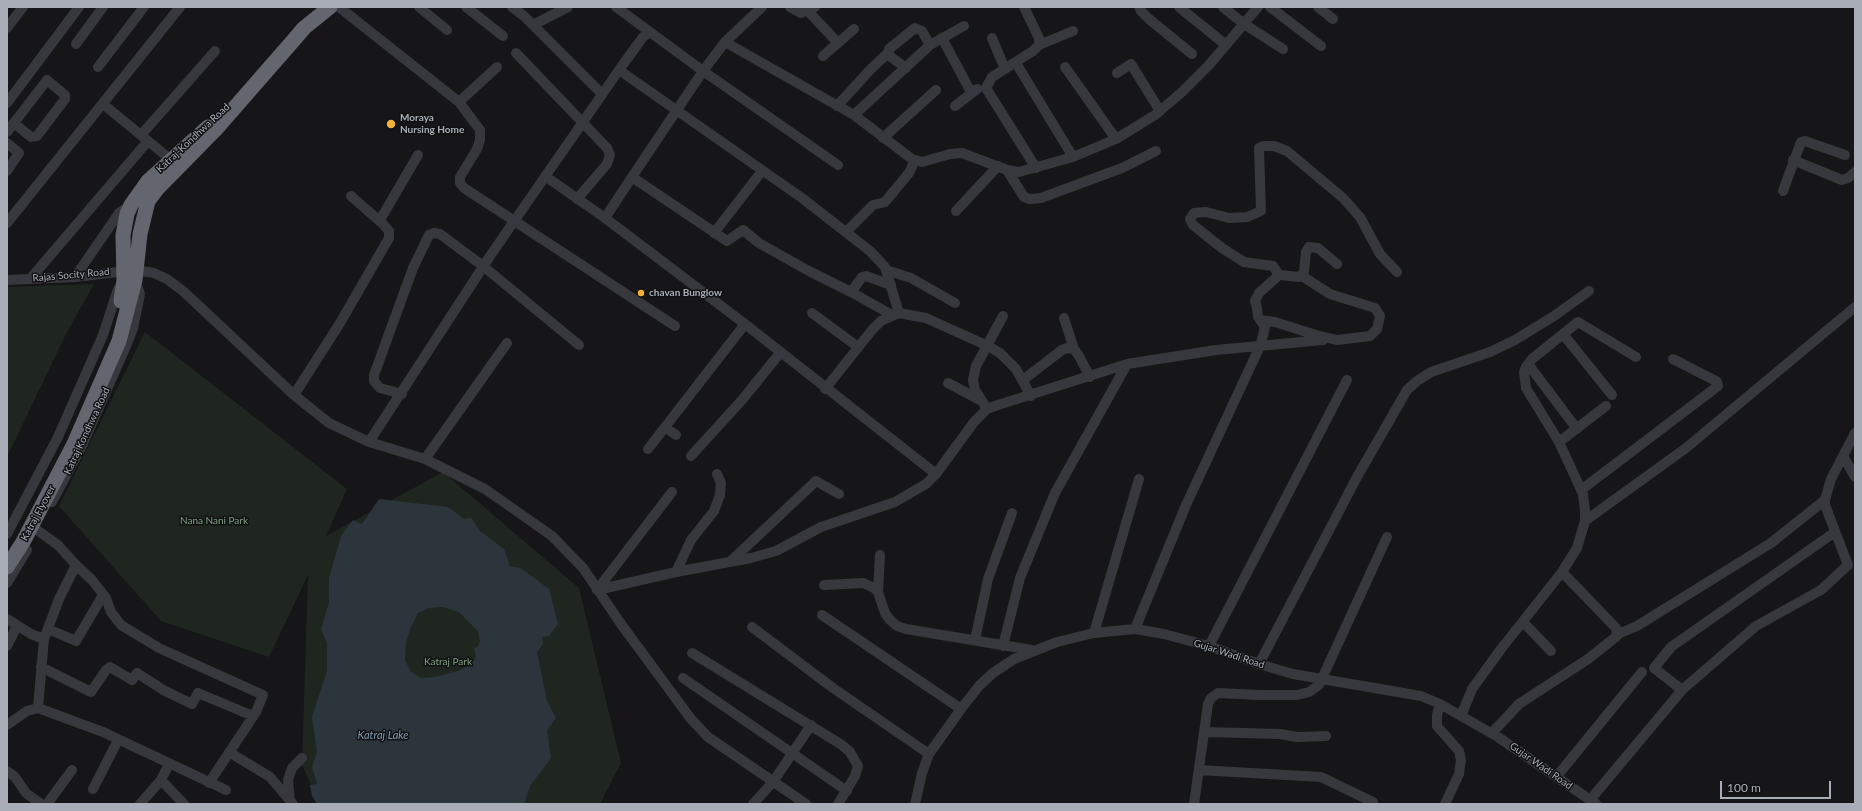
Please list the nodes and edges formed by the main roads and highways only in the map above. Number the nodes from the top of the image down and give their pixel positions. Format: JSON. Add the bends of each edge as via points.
{"nodes":[{"id":1,"x":320,"y":7,"type":"edge"},
{"id":2,"x":330,"y":7,"type":"edge"},
{"id":3,"x":129,"y":281,"type":"junction"},
{"id":4,"x":7,"y":550,"type":"edge"},
{"id":5,"x":7,"y":567,"type":"edge"}],
"edges":[{"from":1,"to":3,"type":"highway","name":"Katraj-Kondhwa Road","via":[[281,39],[222,113],[148,181],[131,205],[123,235]]},
{"from":2,"to":3,"type":"highway","name":"Katraj-Kondhwa Road","via":[[304,28],[211,135],[148,201]]},
{"from":3,"to":4,"type":"highway","name":"Katraj Flyover","via":[[111,338],[66,440]]},
{"from":3,"to":5,"type":"highway","name":"Katraj Flyover","via":[[119,341],[74,444],[23,542]]}]}
